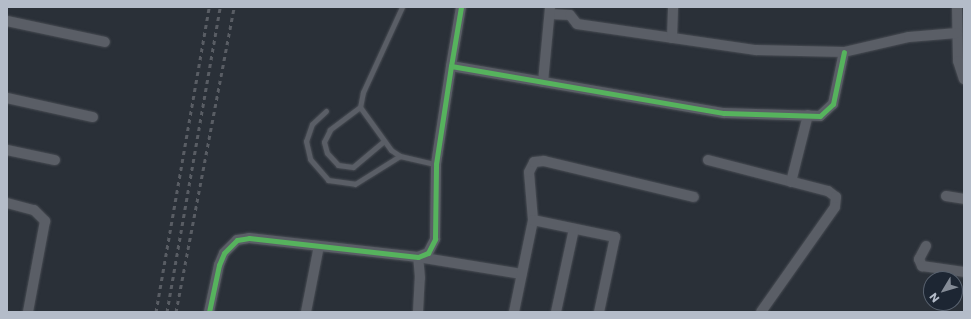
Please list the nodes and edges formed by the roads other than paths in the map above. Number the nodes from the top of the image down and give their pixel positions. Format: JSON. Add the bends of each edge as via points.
{"nodes":[{"id":1,"x":402,"y":7,"type":"edge"},
{"id":2,"x":461,"y":7,"type":"edge"},
{"id":3,"x":673,"y":7,"type":"edge"},
{"id":4,"x":957,"y":7,"type":"edge"},
{"id":5,"x":550,"y":10,"type":"edge"},
{"id":6,"x":7,"y":21,"type":"edge"},
{"id":7,"x":957,"y":33,"type":"junction"},
{"id":8,"x":672,"y":38,"type":"junction"},
{"id":9,"x":105,"y":42,"type":"dead end"},
{"id":10,"x":844,"y":52,"type":"junction"},
{"id":11,"x":451,"y":66,"type":"junction"},
{"id":12,"x":964,"y":80,"type":"edge"},
{"id":13,"x":543,"y":82,"type":"junction"},
{"id":14,"x":7,"y":98,"type":"edge"},
{"id":15,"x":360,"y":107,"type":"junction"},
{"id":16,"x":326,"y":111,"type":"dead end"},
{"id":17,"x":93,"y":116,"type":"dead end"},
{"id":18,"x":808,"y":116,"type":"junction"},
{"id":19,"x":384,"y":141,"type":"junction"},
{"id":20,"x":7,"y":150,"type":"edge"},
{"id":21,"x":400,"y":156,"type":"junction"},
{"id":22,"x":55,"y":160,"type":"dead end"},
{"id":23,"x":708,"y":160,"type":"dead end"},
{"id":24,"x":436,"y":164,"type":"junction"},
{"id":25,"x":791,"y":182,"type":"junction"},
{"id":26,"x":946,"y":196,"type":"dead end"},
{"id":27,"x":694,"y":197,"type":"dead end"},
{"id":28,"x":964,"y":199,"type":"edge"},
{"id":29,"x":7,"y":204,"type":"edge"},
{"id":30,"x":533,"y":220,"type":"junction"},
{"id":31,"x":574,"y":229,"type":"junction"},
{"id":32,"x":319,"y":246,"type":"junction"},
{"id":33,"x":926,"y":246,"type":"dead end"},
{"id":34,"x":418,"y":257,"type":"junction"},
{"id":35,"x":964,"y":272,"type":"edge"},
{"id":36,"x":522,"y":274,"type":"junction"},
{"id":37,"x":28,"y":312,"type":"edge"},
{"id":38,"x":209,"y":312,"type":"edge"},
{"id":39,"x":306,"y":312,"type":"edge"},
{"id":40,"x":418,"y":312,"type":"edge"},
{"id":41,"x":514,"y":312,"type":"edge"},
{"id":42,"x":556,"y":312,"type":"edge"},
{"id":43,"x":600,"y":312,"type":"edge"},
{"id":44,"x":761,"y":312,"type":"edge"}],
"edges":[{"from":1,"to":15,"type":"lane","via":[[363,92]]},
{"from":2,"to":11,"type":"street"},
{"from":3,"to":8,"type":"street"},
{"from":4,"to":7,"type":"street"},
{"from":5,"to":8,"type":"street","via":[[570,15],[577,24]]},
{"from":5,"to":13,"type":"street"},
{"from":6,"to":9,"type":"street"},
{"from":7,"to":10,"type":"street","via":[[909,38]]},
{"from":7,"to":12,"type":"street","via":[[958,60]]},
{"from":8,"to":10,"type":"street","via":[[756,50]]},
{"from":10,"to":18,"type":"street","via":[[834,104],[820,116]]},
{"from":11,"to":13,"type":"street"},
{"from":11,"to":24,"type":"street"},
{"from":13,"to":18,"type":"street","via":[[724,113]]},
{"from":14,"to":17,"type":"street"},
{"from":15,"to":19,"type":"lane"},
{"from":15,"to":19,"type":"lane","via":[[330,130],[324,142],[327,153],[338,165],[352,167]]},
{"from":16,"to":21,"type":"lane","via":[[312,124],[306,141],[310,159],[328,180],[355,184]]},
{"from":18,"to":25,"type":"street"},
{"from":19,"to":21,"type":"lane"},
{"from":20,"to":22,"type":"street"},
{"from":21,"to":24,"type":"lane"},
{"from":23,"to":25,"type":"street"},
{"from":24,"to":34,"type":"street","via":[[435,239],[428,253]]},
{"from":25,"to":44,"type":"street","via":[[833,193],[837,202]]},
{"from":26,"to":28,"type":"street"},
{"from":27,"to":30,"type":"street","via":[[544,161],[534,162],[529,172]]},
{"from":29,"to":37,"type":"street","via":[[34,210],[45,221]]},
{"from":30,"to":31,"type":"street"},
{"from":30,"to":36,"type":"street"},
{"from":31,"to":42,"type":"street"},
{"from":31,"to":43,"type":"street","via":[[615,237]]},
{"from":32,"to":34,"type":"street"},
{"from":32,"to":38,"type":"street","via":[[249,238],[237,240],[224,253],[219,265]]},
{"from":32,"to":39,"type":"street"},
{"from":33,"to":35,"type":"street","via":[[919,259],[922,266]]},
{"from":34,"to":36,"type":"street"},
{"from":34,"to":40,"type":"street"},
{"from":36,"to":41,"type":"street"}]}
